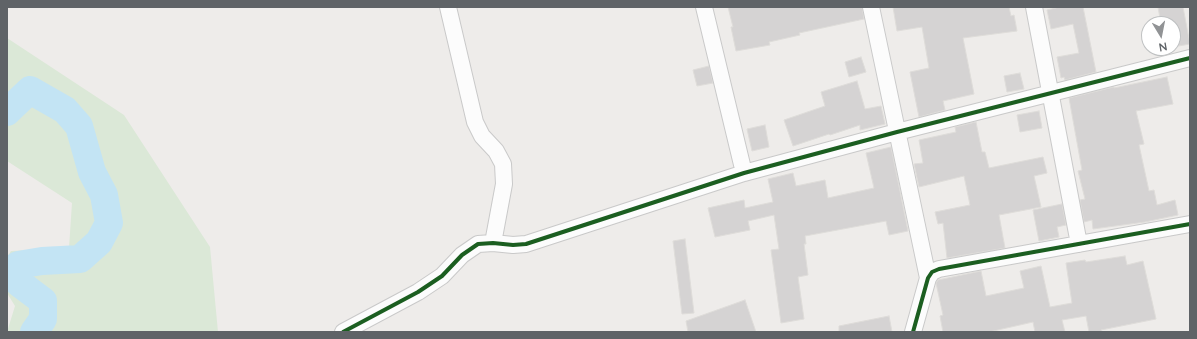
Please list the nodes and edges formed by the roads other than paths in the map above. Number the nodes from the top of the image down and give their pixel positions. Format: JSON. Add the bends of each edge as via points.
{"nodes":[{"id":1,"x":448,"y":7,"type":"edge"},
{"id":2,"x":704,"y":7,"type":"edge"},
{"id":3,"x":871,"y":7,"type":"edge"},
{"id":4,"x":1034,"y":7,"type":"edge"},
{"id":5,"x":1190,"y":58,"type":"edge"},
{"id":6,"x":1051,"y":94,"type":"junction"},
{"id":7,"x":897,"y":132,"type":"junction"},
{"id":8,"x":744,"y":173,"type":"junction"},
{"id":9,"x":1190,"y":224,"type":"edge"},
{"id":10,"x":493,"y":243,"type":"junction"},
{"id":11,"x":1079,"y":244,"type":"junction"},
{"id":12,"x":928,"y":278,"type":"junction"},
{"id":13,"x":343,"y":332,"type":"edge"},
{"id":14,"x":913,"y":332,"type":"edge"}],
"edges":[{"from":1,"to":10,"type":"street","via":[[475,122],[503,164],[504,184]]},
{"from":2,"to":8,"type":"street"},
{"from":3,"to":7,"type":"street"},
{"from":4,"to":6,"type":"street"},
{"from":5,"to":6,"type":"street"},
{"from":6,"to":7,"type":"street"},
{"from":6,"to":11,"type":"street"},
{"from":7,"to":8,"type":"street"},
{"from":7,"to":12,"type":"street"},
{"from":8,"to":10,"type":"street","via":[[526,244]]},
{"from":9,"to":11,"type":"street"},
{"from":10,"to":13,"type":"street","via":[[478,244],[462,255],[442,276],[418,292]]},
{"from":11,"to":12,"type":"street","via":[[939,269],[932,272]]},
{"from":12,"to":14,"type":"street"}]}
